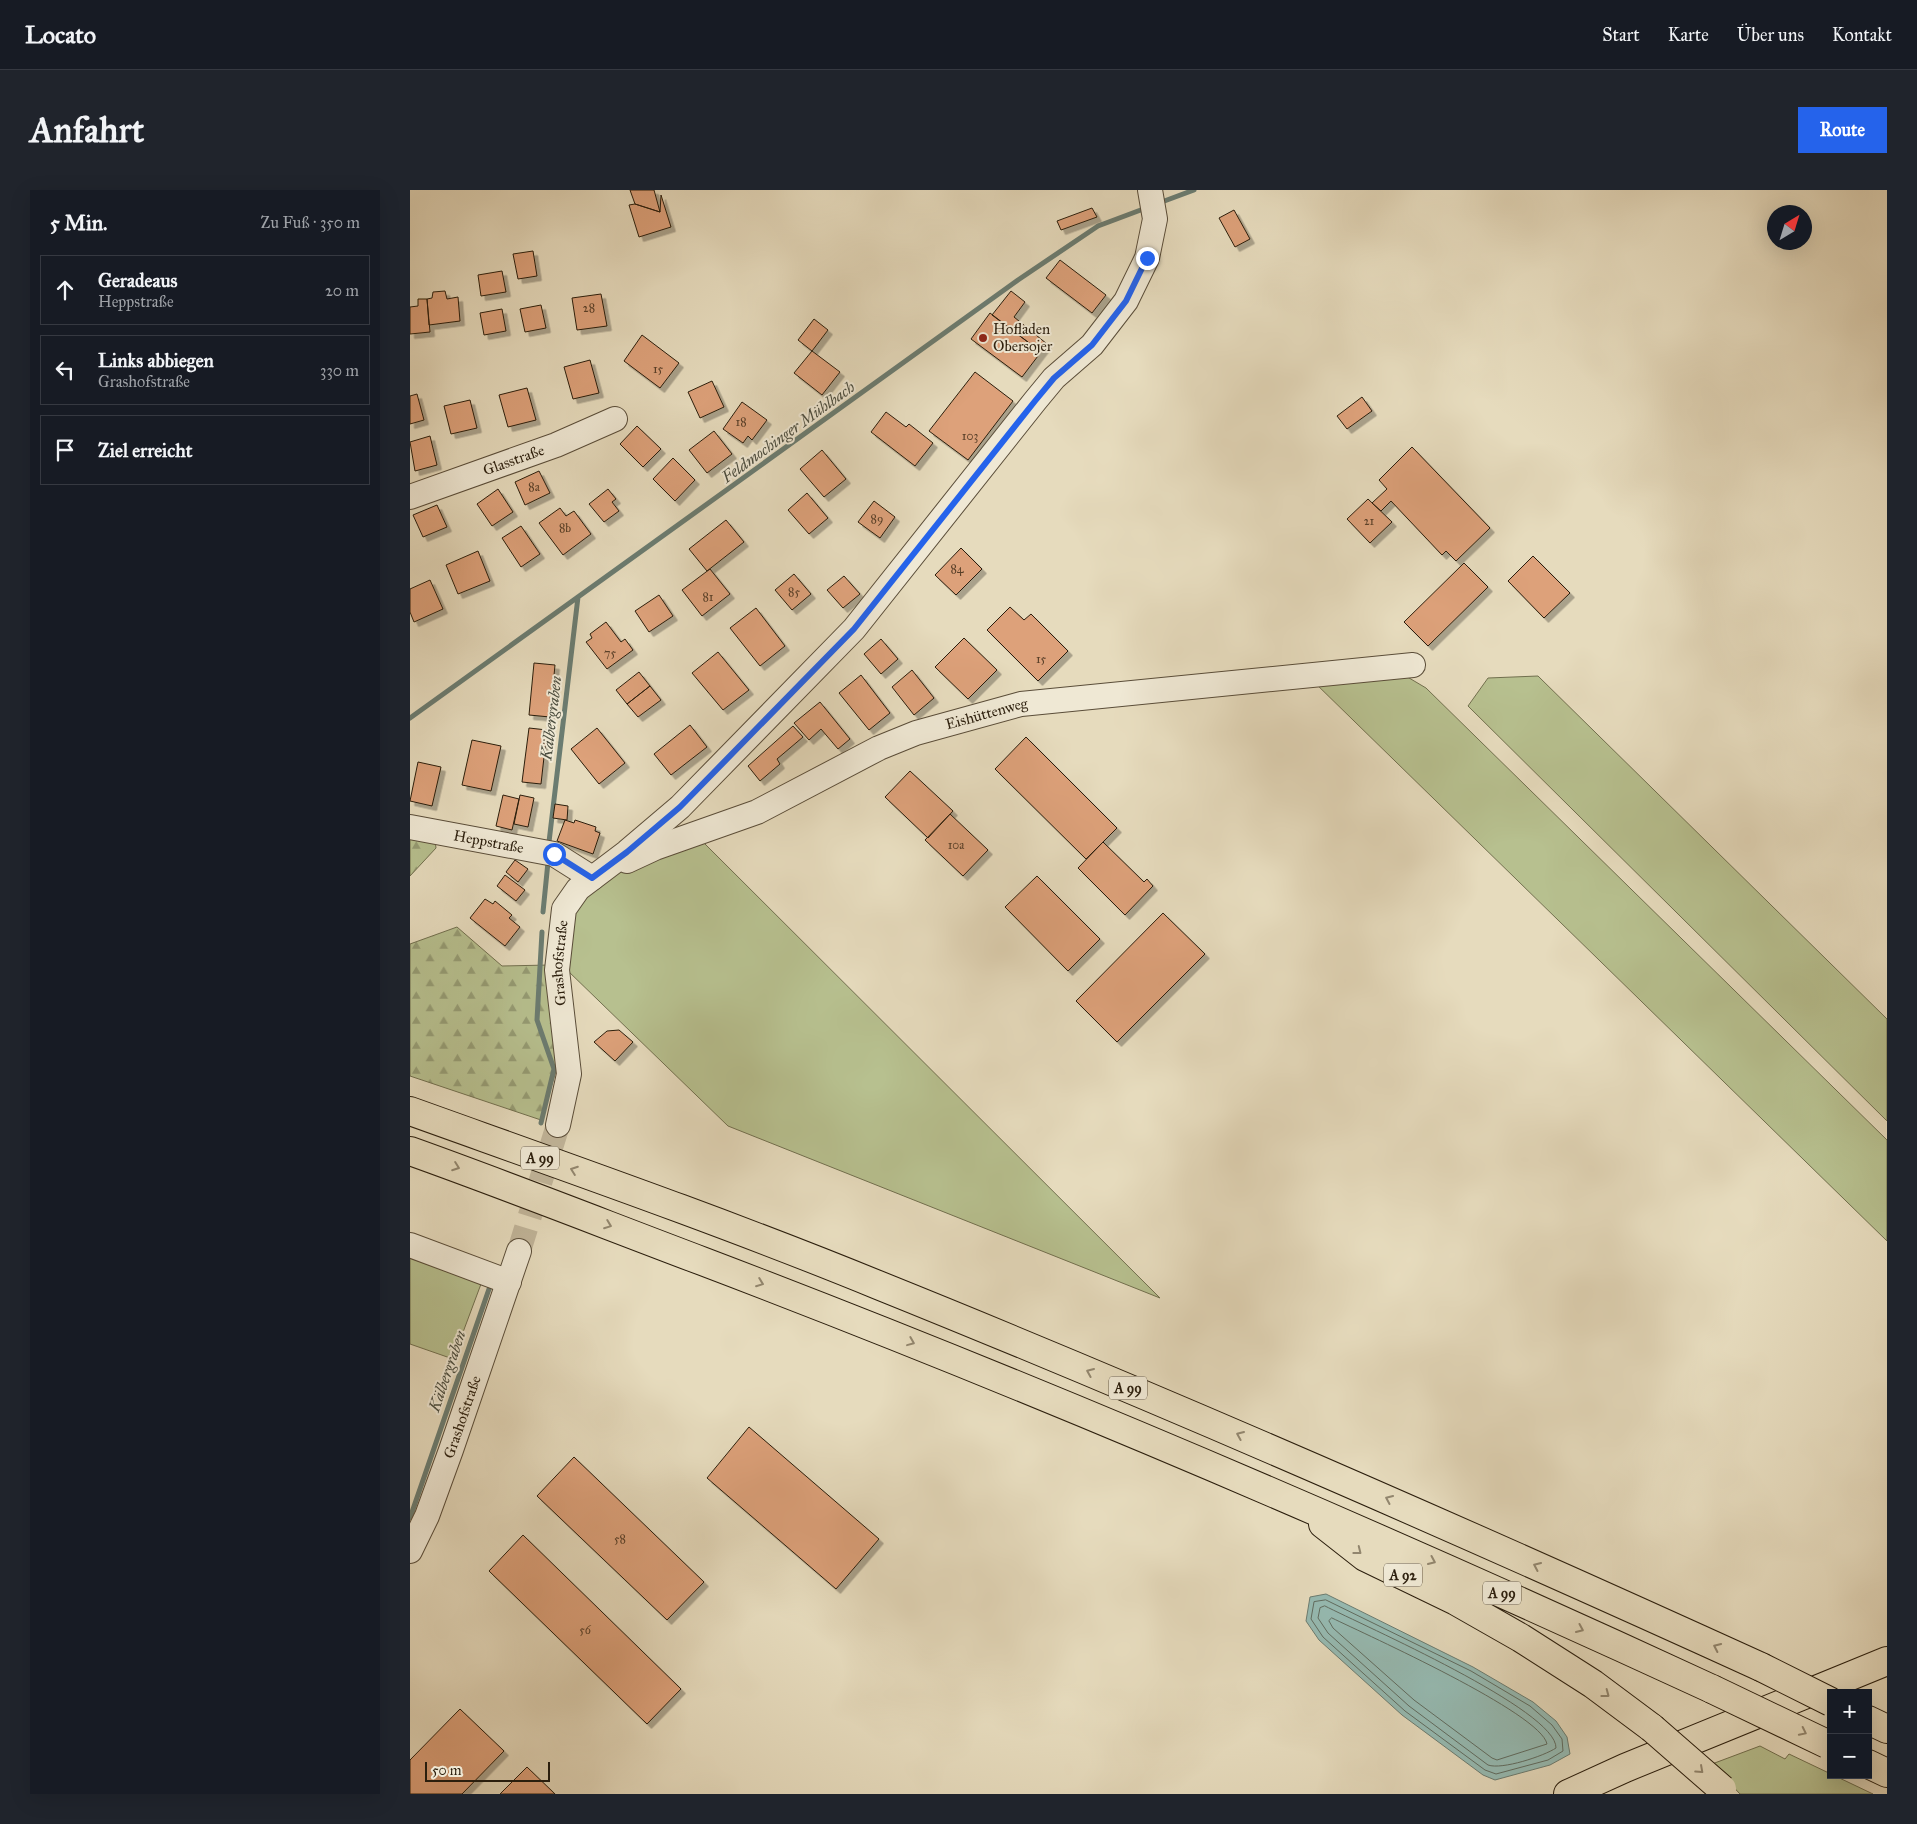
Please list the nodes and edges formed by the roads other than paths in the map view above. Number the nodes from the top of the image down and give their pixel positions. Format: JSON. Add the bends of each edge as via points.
{"nodes":[{"id":1,"x":1150,"y":190,"type":"edge"},
{"id":2,"x":614,"y":419,"type":"dead end"},
{"id":3,"x":410,"y":497,"type":"edge"},
{"id":4,"x":1413,"y":665,"type":"dead end"},
{"id":5,"x":410,"y":827,"type":"edge"},
{"id":6,"x":592,"y":878,"type":"junction"},
{"id":7,"x":410,"y":1110,"type":"edge"},
{"id":8,"x":558,"y":1125,"type":"tunnel mouth"},
{"id":9,"x":410,"y":1151,"type":"edge"},
{"id":10,"x":410,"y":1245,"type":"edge"},
{"id":11,"x":519,"y":1251,"type":"tunnel mouth"},
{"id":12,"x":509,"y":1282,"type":"junction"},
{"id":13,"x":1292,"y":1500,"type":"junction"},
{"id":14,"x":410,"y":1551,"type":"edge"},
{"id":15,"x":1887,"y":1661,"type":"edge"},
{"id":16,"x":1827,"y":1700,"type":"edge"},
{"id":17,"x":1827,"y":1744,"type":"edge"},
{"id":18,"x":1872,"y":1766,"type":"edge"},
{"id":19,"x":1887,"y":1773,"type":"edge"},
{"id":20,"x":1724,"y":1792,"type":"edge"},
{"id":21,"x":1568,"y":1794,"type":"edge"}],
"edges":[{"from":1,"to":6,"type":"street","name":"Grashofstraße","via":[[1155,219],[1147,258],[1126,301],[1092,345],[1054,378],[854,629],[680,807]]},
{"from":2,"to":3,"type":"street","name":"Glasstraße","via":[[556,445]]},
{"from":4,"to":6,"type":"street","name":"Eishüttenweg","via":[[1021,704],[916,733],[879,748],[757,812],[655,848]]},
{"from":5,"to":6,"type":"street","name":"Heppstraße","via":[[554,854]]},
{"from":6,"to":8,"type":"street","name":"Grashofstraße","via":[[578,888],[564,909],[557,970],[570,1074]]},
{"from":16,"to":7,"type":"main road","number":"A 99","one_way":true,"bridge":true,"via":[[1372,1492],[894,1291]]},
{"from":9,"to":13,"type":"main road","number":"A 99","one_way":true,"via":[[834,1311]]},
{"from":10,"to":12,"type":"street"},
{"from":11,"to":12,"type":"street","name":"Grashofstraße"},
{"from":12,"to":14,"type":"street","name":"Grashofstraße","via":[[427,1516]]},
{"from":13,"to":17,"type":"main road","number":"A 99","one_way":true,"bridge":true},
{"from":13,"to":20,"type":"main road","number":"A 92","one_way":true,"bridge":true,"via":[[1366,1557],[1456,1601],[1593,1684],[1652,1728]]},
{"from":15,"to":21,"type":"main road"},
{"from":18,"to":19,"type":"main road"}]}
